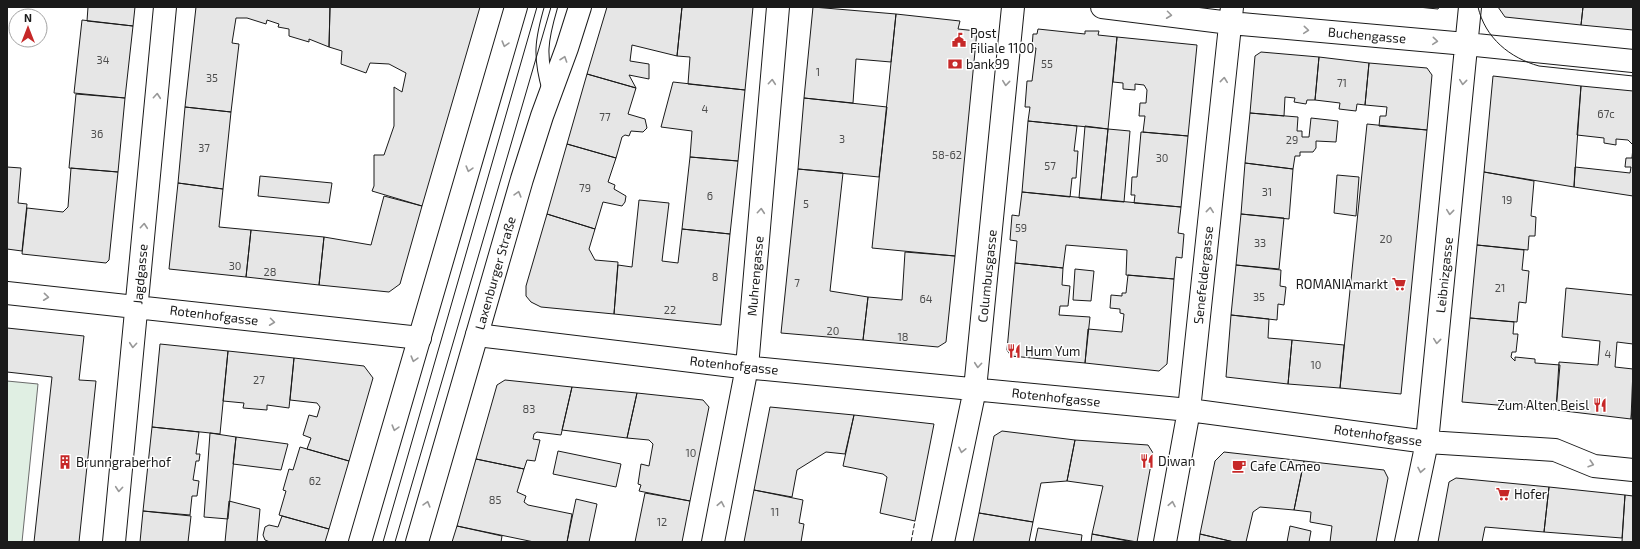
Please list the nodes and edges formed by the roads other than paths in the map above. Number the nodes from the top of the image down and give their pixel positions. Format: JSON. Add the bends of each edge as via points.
{"nodes":[{"id":1,"x":165,"y":7,"type":"edge"},
{"id":2,"x":516,"y":7,"type":"edge"},
{"id":3,"x":551,"y":7,"type":"edge"},
{"id":4,"x":580,"y":7,"type":"edge"},
{"id":5,"x":778,"y":7,"type":"edge"},
{"id":6,"x":1013,"y":7,"type":"edge"},
{"id":7,"x":1102,"y":7,"type":"edge"},
{"id":8,"x":1470,"y":7,"type":"edge"},
{"id":9,"x":1231,"y":15,"type":"edge"},
{"id":10,"x":1466,"y":44,"type":"junction"},
{"id":11,"x":1633,"y":61,"type":"edge"},
{"id":12,"x":551,"y":96,"type":"junction"},
{"id":13,"x":7,"y":293,"type":"edge"},
{"id":14,"x":136,"y":306,"type":"junction"},
{"id":15,"x":477,"y":335,"type":"junction"},
{"id":16,"x":420,"y":338,"type":"junction"},
{"id":17,"x":748,"y":367,"type":"junction"},
{"id":18,"x":976,"y":389,"type":"junction"},
{"id":19,"x":1188,"y":410,"type":"junction"},
{"id":20,"x":1427,"y":442,"type":"junction"},
{"id":21,"x":1633,"y":470,"type":"edge"},
{"id":22,"x":114,"y":542,"type":"edge"},
{"id":23,"x":360,"y":542,"type":"edge"},
{"id":24,"x":417,"y":542,"type":"edge"},
{"id":25,"x":713,"y":542,"type":"edge"},
{"id":26,"x":943,"y":542,"type":"edge"},
{"id":27,"x":1165,"y":542,"type":"edge"},
{"id":28,"x":1406,"y":542,"type":"edge"}],
"edges":[{"from":14,"to":1,"type":"street","name":"Jagdgasse","one_way":true},
{"from":2,"to":16,"type":"street","one_way":true},
{"from":3,"to":12,"type":"lane","via":[[542,35],[541,53]]},
{"from":12,"to":4,"type":"street","name":"Laxenburger Straße","one_way":true},
{"from":17,"to":5,"type":"street","name":"Muhrengasse","one_way":true},
{"from":6,"to":18,"type":"street","name":"Columbusgasse","one_way":true},
{"from":7,"to":9,"type":"street","name":"Buchengasse","one_way":true},
{"from":8,"to":10,"type":"street","name":"Leibnizgasse"},
{"from":9,"to":10,"type":"street","name":"Buchengasse","one_way":true},
{"from":19,"to":9,"type":"street","name":"Senefeldergasse","one_way":true},
{"from":10,"to":11,"type":"street","name":"Buchengasse"},
{"from":10,"to":20,"type":"street","name":"Leibnizgasse","one_way":true},
{"from":15,"to":12,"type":"street","name":"Laxenburger Straße","one_way":true,"via":[[534,139]]},
{"from":13,"to":14,"type":"street","name":"Rotenhofgasse","one_way":true},
{"from":14,"to":16,"type":"street","name":"Rotenhofgasse","one_way":true},
{"from":14,"to":22,"type":"street","name":"Jagdgasse","one_way":true},
{"from":15,"to":17,"type":"street","name":"Rotenhofgasse"},
{"from":24,"to":15,"type":"street","name":"Laxenburger Straße","one_way":true},
{"from":16,"to":23,"type":"street","one_way":true},
{"from":17,"to":18,"type":"street","name":"Rotenhofgasse"},
{"from":25,"to":17,"type":"street","name":"Muhrengasse","one_way":true},
{"from":18,"to":19,"type":"street","name":"Rotenhofgasse"},
{"from":18,"to":26,"type":"street","name":"Columbusgasse","one_way":true},
{"from":19,"to":20,"type":"street","name":"Rotenhofgasse"},
{"from":27,"to":19,"type":"street","name":"Senefeldergasse","one_way":true},
{"from":20,"to":21,"type":"street","name":"Rotenhofgasse","one_way":true,"via":[[1555,450],[1594,466]]},
{"from":20,"to":28,"type":"street","name":"Leibnizgasse","one_way":true}]}
